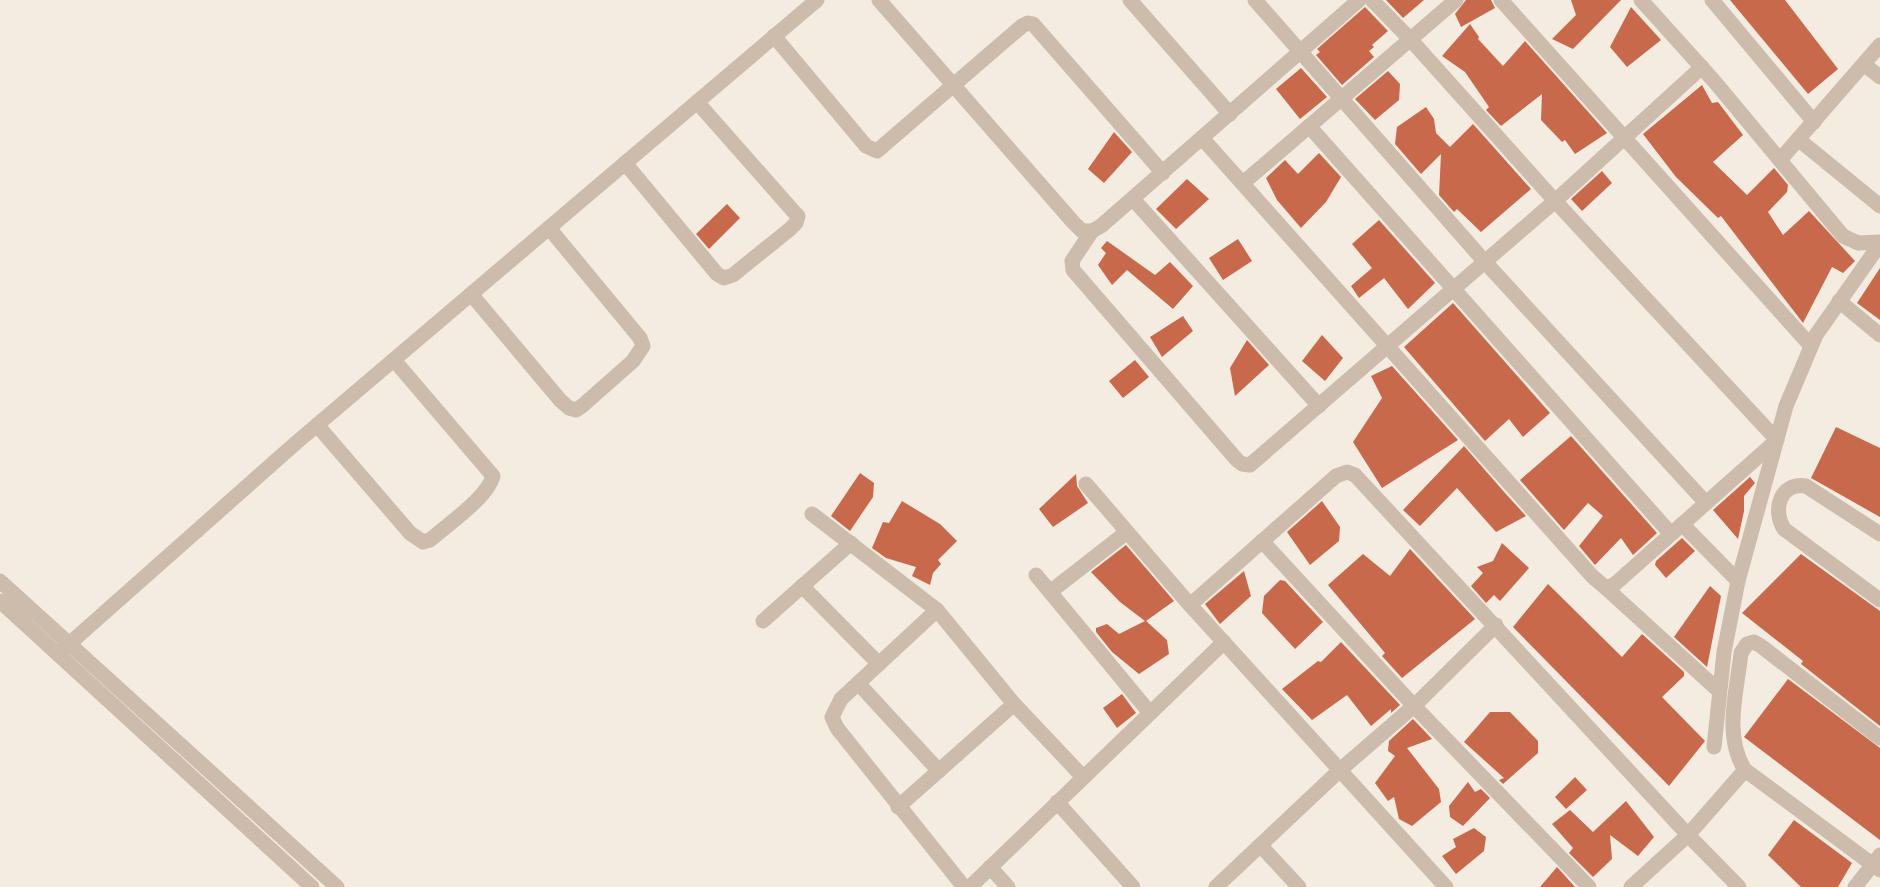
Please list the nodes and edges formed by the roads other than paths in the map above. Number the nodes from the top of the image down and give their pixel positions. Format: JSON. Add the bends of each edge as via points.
{"nodes":[{"id":1,"x":817,"y":0,"type":"edge"},
{"id":2,"x":879,"y":0,"type":"edge"},
{"id":3,"x":1130,"y":0,"type":"edge"},
{"id":4,"x":1255,"y":0,"type":"edge"},
{"id":5,"x":1359,"y":0,"type":"edge"},
{"id":6,"x":1372,"y":0,"type":"edge"},
{"id":7,"x":1456,"y":0,"type":"edge"},
{"id":8,"x":1501,"y":0,"type":"edge"},
{"id":9,"x":1641,"y":0,"type":"edge"},
{"id":10,"x":1712,"y":0,"type":"edge"},
{"id":11,"x":774,"y":36,"type":"junction"},
{"id":12,"x":1410,"y":39,"type":"junction"},
{"id":13,"x":1880,"y":45,"type":"edge"},
{"id":14,"x":1300,"y":52,"type":"junction"},
{"id":15,"x":1865,"y":65,"type":"junction"},
{"id":16,"x":1702,"y":67,"type":"junction"},
{"id":17,"x":1880,"y":77,"type":"edge"},
{"id":18,"x":954,"y":86,"type":"junction"},
{"id":19,"x":1341,"y":98,"type":"junction"},
{"id":20,"x":697,"y":102,"type":"junction"},
{"id":21,"x":1230,"y":114,"type":"junction"},
{"id":22,"x":1814,"y":122,"type":"junction"},
{"id":23,"x":1309,"y":126,"type":"junction"},
{"id":24,"x":1625,"y":137,"type":"junction"},
{"id":25,"x":1202,"y":138,"type":"junction"},
{"id":26,"x":1798,"y":139,"type":"junction"},
{"id":27,"x":1780,"y":160,"type":"junction"},
{"id":28,"x":625,"y":163,"type":"junction"},
{"id":29,"x":1163,"y":173,"type":"junction"},
{"id":30,"x":1243,"y":183,"type":"junction"},
{"id":31,"x":1133,"y":199,"type":"junction"},
{"id":32,"x":1555,"y":201,"type":"junction"},
{"id":33,"x":1880,"y":206,"type":"edge"},
{"id":34,"x":549,"y":228,"type":"junction"},
{"id":35,"x":1092,"y":231,"type":"junction"},
{"id":36,"x":1880,"y":243,"type":"edge"},
{"id":37,"x":1485,"y":262,"type":"junction"},
{"id":38,"x":1452,"y":290,"type":"junction"},
{"id":39,"x":471,"y":294,"type":"junction"},
{"id":40,"x":1839,"y":301,"type":"junction"},
{"id":41,"x":1880,"y":335,"type":"edge"},
{"id":42,"x":1810,"y":345,"type":"junction"},
{"id":43,"x":1387,"y":347,"type":"junction"},
{"id":44,"x":394,"y":360,"type":"junction"},
{"id":45,"x":1319,"y":406,"type":"junction"},
{"id":46,"x":317,"y":425,"type":"junction"},
{"id":47,"x":1777,"y":440,"type":"junction"},
{"id":48,"x":1086,"y":484,"type":"dead end"},
{"id":49,"x":1706,"y":503,"type":"junction"},
{"id":50,"x":812,"y":513,"type":"dead end"},
{"id":51,"x":1676,"y":529,"type":"junction"},
{"id":52,"x":1127,"y":532,"type":"junction"},
{"id":53,"x":1880,"y":534,"type":"edge"},
{"id":54,"x":1262,"y":541,"type":"junction"},
{"id":55,"x":851,"y":543,"type":"junction"},
{"id":56,"x":1036,"y":575,"type":"dead end"},
{"id":57,"x":0,"y":581,"type":"edge"},
{"id":58,"x":1738,"y":581,"type":"junction"},
{"id":59,"x":802,"y":586,"type":"junction"},
{"id":60,"x":1606,"y":588,"type":"junction"},
{"id":61,"x":1050,"y":592,"type":"junction"},
{"id":62,"x":1880,"y":600,"type":"edge"},
{"id":63,"x":0,"y":602,"type":"edge"},
{"id":64,"x":1190,"y":604,"type":"junction"},
{"id":65,"x":936,"y":610,"type":"junction"},
{"id":66,"x":763,"y":621,"type":"dead end"},
{"id":67,"x":1496,"y":625,"type":"junction"},
{"id":68,"x":69,"y":642,"type":"junction"},
{"id":69,"x":1224,"y":642,"type":"junction"},
{"id":70,"x":58,"y":654,"type":"junction"},
{"id":71,"x":879,"y":664,"type":"junction"},
{"id":72,"x":858,"y":682,"type":"junction"},
{"id":73,"x":1719,"y":691,"type":"junction"},
{"id":74,"x":1014,"y":704,"type":"junction"},
{"id":75,"x":1414,"y":706,"type":"junction"},
{"id":76,"x":1150,"y":713,"type":"junction"},
{"id":77,"x":1880,"y":738,"type":"edge"},
{"id":78,"x":1714,"y":747,"type":"dead end"},
{"id":79,"x":1340,"y":770,"type":"junction"},
{"id":80,"x":1744,"y":770,"type":"junction"},
{"id":81,"x":939,"y":771,"type":"junction"},
{"id":82,"x":1083,"y":777,"type":"junction"},
{"id":83,"x":1057,"y":802,"type":"junction"},
{"id":84,"x":898,"y":807,"type":"junction"},
{"id":85,"x":1688,"y":835,"type":"junction"},
{"id":86,"x":1261,"y":846,"type":"junction"},
{"id":87,"x":1878,"y":863,"type":"edge"},
{"id":88,"x":990,"y":867,"type":"junction"},
{"id":89,"x":312,"y":887,"type":"edge"},
{"id":90,"x":337,"y":887,"type":"edge"},
{"id":91,"x":964,"y":887,"type":"edge"},
{"id":92,"x":970,"y":887,"type":"edge"},
{"id":93,"x":1008,"y":887,"type":"edge"},
{"id":94,"x":1133,"y":887,"type":"edge"},
{"id":95,"x":1216,"y":887,"type":"edge"},
{"id":96,"x":1299,"y":887,"type":"edge"},
{"id":97,"x":1446,"y":887,"type":"edge"},
{"id":98,"x":1589,"y":887,"type":"edge"},
{"id":99,"x":1631,"y":887,"type":"edge"},
{"id":100,"x":1739,"y":887,"type":"edge"},
{"id":101,"x":1855,"y":887,"type":"edge"}],
"edges":[{"from":1,"to":11,"type":"street"},
{"from":2,"to":18,"type":"street"},
{"from":3,"to":21,"type":"street"},
{"from":4,"to":14,"type":"street"},
{"from":5,"to":14,"type":"street"},
{"from":6,"to":12,"type":"street"},
{"from":7,"to":12,"type":"street"},
{"from":8,"to":24,"type":"street"},
{"from":9,"to":16,"type":"street"},
{"from":10,"to":22,"type":"street"},
{"from":11,"to":18,"type":"street","via":[[871,150],[883,147]]},
{"from":11,"to":20,"type":"street"},
{"from":12,"to":19,"type":"street"},
{"from":12,"to":32,"type":"street"},
{"from":13,"to":15,"type":"street"},
{"from":14,"to":19,"type":"street"},
{"from":14,"to":21,"type":"street"},
{"from":15,"to":17,"type":"street"},
{"from":15,"to":22,"type":"street"},
{"from":16,"to":24,"type":"street"},
{"from":16,"to":27,"type":"street"},
{"from":18,"to":29,"type":"street","via":[[1022,26],[1033,24]]},
{"from":18,"to":35,"type":"street","via":[[1073,222],[1082,231]]},
{"from":19,"to":23,"type":"street"},
{"from":19,"to":37,"type":"street"},
{"from":20,"to":28,"type":"street"},
{"from":20,"to":28,"type":"street","via":[[798,216],[796,224],[724,278]]},
{"from":21,"to":25,"type":"street"},
{"from":22,"to":26,"type":"street"},
{"from":23,"to":30,"type":"street"},
{"from":23,"to":38,"type":"street"},
{"from":24,"to":32,"type":"street"},
{"from":24,"to":42,"type":"street"},
{"from":25,"to":29,"type":"street"},
{"from":25,"to":30,"type":"street"},
{"from":26,"to":27,"type":"street"},
{"from":26,"to":33,"type":"street"},
{"from":27,"to":36,"type":"street","via":[[1844,236],[1858,243]]},
{"from":28,"to":34,"type":"street"},
{"from":29,"to":31,"type":"street"},
{"from":30,"to":43,"type":"street"},
{"from":31,"to":35,"type":"street"},
{"from":31,"to":45,"type":"street"},
{"from":32,"to":37,"type":"street"},
{"from":32,"to":47,"type":"street"},
{"from":34,"to":39,"type":"street"},
{"from":34,"to":39,"type":"street","via":[[644,346],[633,361],[582,405],[576,410],[568,408]]},
{"from":35,"to":45,"type":"street","via":[[1072,261],[1073,270],[1242,464],[1258,460]]},
{"from":36,"to":40,"type":"street"},
{"from":37,"to":38,"type":"street"},
{"from":37,"to":49,"type":"street"},
{"from":38,"to":43,"type":"street"},
{"from":38,"to":51,"type":"street"},
{"from":39,"to":44,"type":"street"},
{"from":40,"to":41,"type":"street"},
{"from":40,"to":42,"type":"street"},
{"from":42,"to":47,"type":"street"},
{"from":43,"to":45,"type":"street"},
{"from":43,"to":60,"type":"street"},
{"from":44,"to":46,"type":"street"},
{"from":44,"to":46,"type":"street","via":[[493,476],[483,493],[430,540],[423,542],[410,533]]},
{"from":46,"to":68,"type":"street"},
{"from":47,"to":49,"type":"street"},
{"from":47,"to":58,"type":"street"},
{"from":48,"to":52,"type":"street"},
{"from":49,"to":51,"type":"street"},
{"from":50,"to":55,"type":"street"},
{"from":51,"to":58,"type":"street"},
{"from":51,"to":60,"type":"street"},
{"from":52,"to":61,"type":"street"},
{"from":52,"to":64,"type":"street"},
{"from":53,"to":62,"type":"street","via":[[1806,486],[1789,488],[1777,506],[1778,520],[1784,529]]},
{"from":54,"to":64,"type":"street"},
{"from":54,"to":67,"type":"street","via":[[1336,476],[1347,472],[1361,481]]},
{"from":54,"to":75,"type":"street"},
{"from":55,"to":59,"type":"street"},
{"from":55,"to":65,"type":"street"},
{"from":56,"to":61,"type":"street"},
{"from":57,"to":68,"type":"street"},
{"from":58,"to":73,"type":"street"},
{"from":59,"to":66,"type":"street"},
{"from":59,"to":71,"type":"street"},
{"from":60,"to":73,"type":"street"},
{"from":61,"to":76,"type":"street"},
{"from":63,"to":70,"type":"street"},
{"from":64,"to":69,"type":"street"},
{"from":65,"to":71,"type":"street"},
{"from":65,"to":74,"type":"street"},
{"from":67,"to":75,"type":"street"},
{"from":67,"to":85,"type":"street"},
{"from":68,"to":70,"type":"street"},
{"from":68,"to":90,"type":"street"},
{"from":69,"to":76,"type":"street"},
{"from":69,"to":79,"type":"street"},
{"from":70,"to":89,"type":"street"},
{"from":71,"to":72,"type":"street"},
{"from":72,"to":81,"type":"street"},
{"from":72,"to":84,"type":"street","via":[[841,699],[832,717]]},
{"from":73,"to":78,"type":"street"},
{"from":74,"to":81,"type":"street"},
{"from":74,"to":82,"type":"street"},
{"from":75,"to":79,"type":"street"},
{"from":75,"to":98,"type":"street"},
{"from":76,"to":82,"type":"street"},
{"from":77,"to":80,"type":"street","via":[[1754,642],[1747,644],[1742,653],[1733,727],[1733,744]]},
{"from":79,"to":86,"type":"street"},
{"from":79,"to":97,"type":"street"},
{"from":80,"to":85,"type":"street"},
{"from":80,"to":87,"type":"street"},
{"from":81,"to":84,"type":"street"},
{"from":82,"to":83,"type":"street"},
{"from":83,"to":88,"type":"street"},
{"from":83,"to":94,"type":"street"},
{"from":84,"to":91,"type":"street"},
{"from":85,"to":99,"type":"street"},
{"from":85,"to":100,"type":"street"},
{"from":86,"to":95,"type":"street"},
{"from":86,"to":96,"type":"street"},
{"from":87,"to":101,"type":"street"},
{"from":88,"to":92,"type":"street"},
{"from":88,"to":93,"type":"street"}]}
